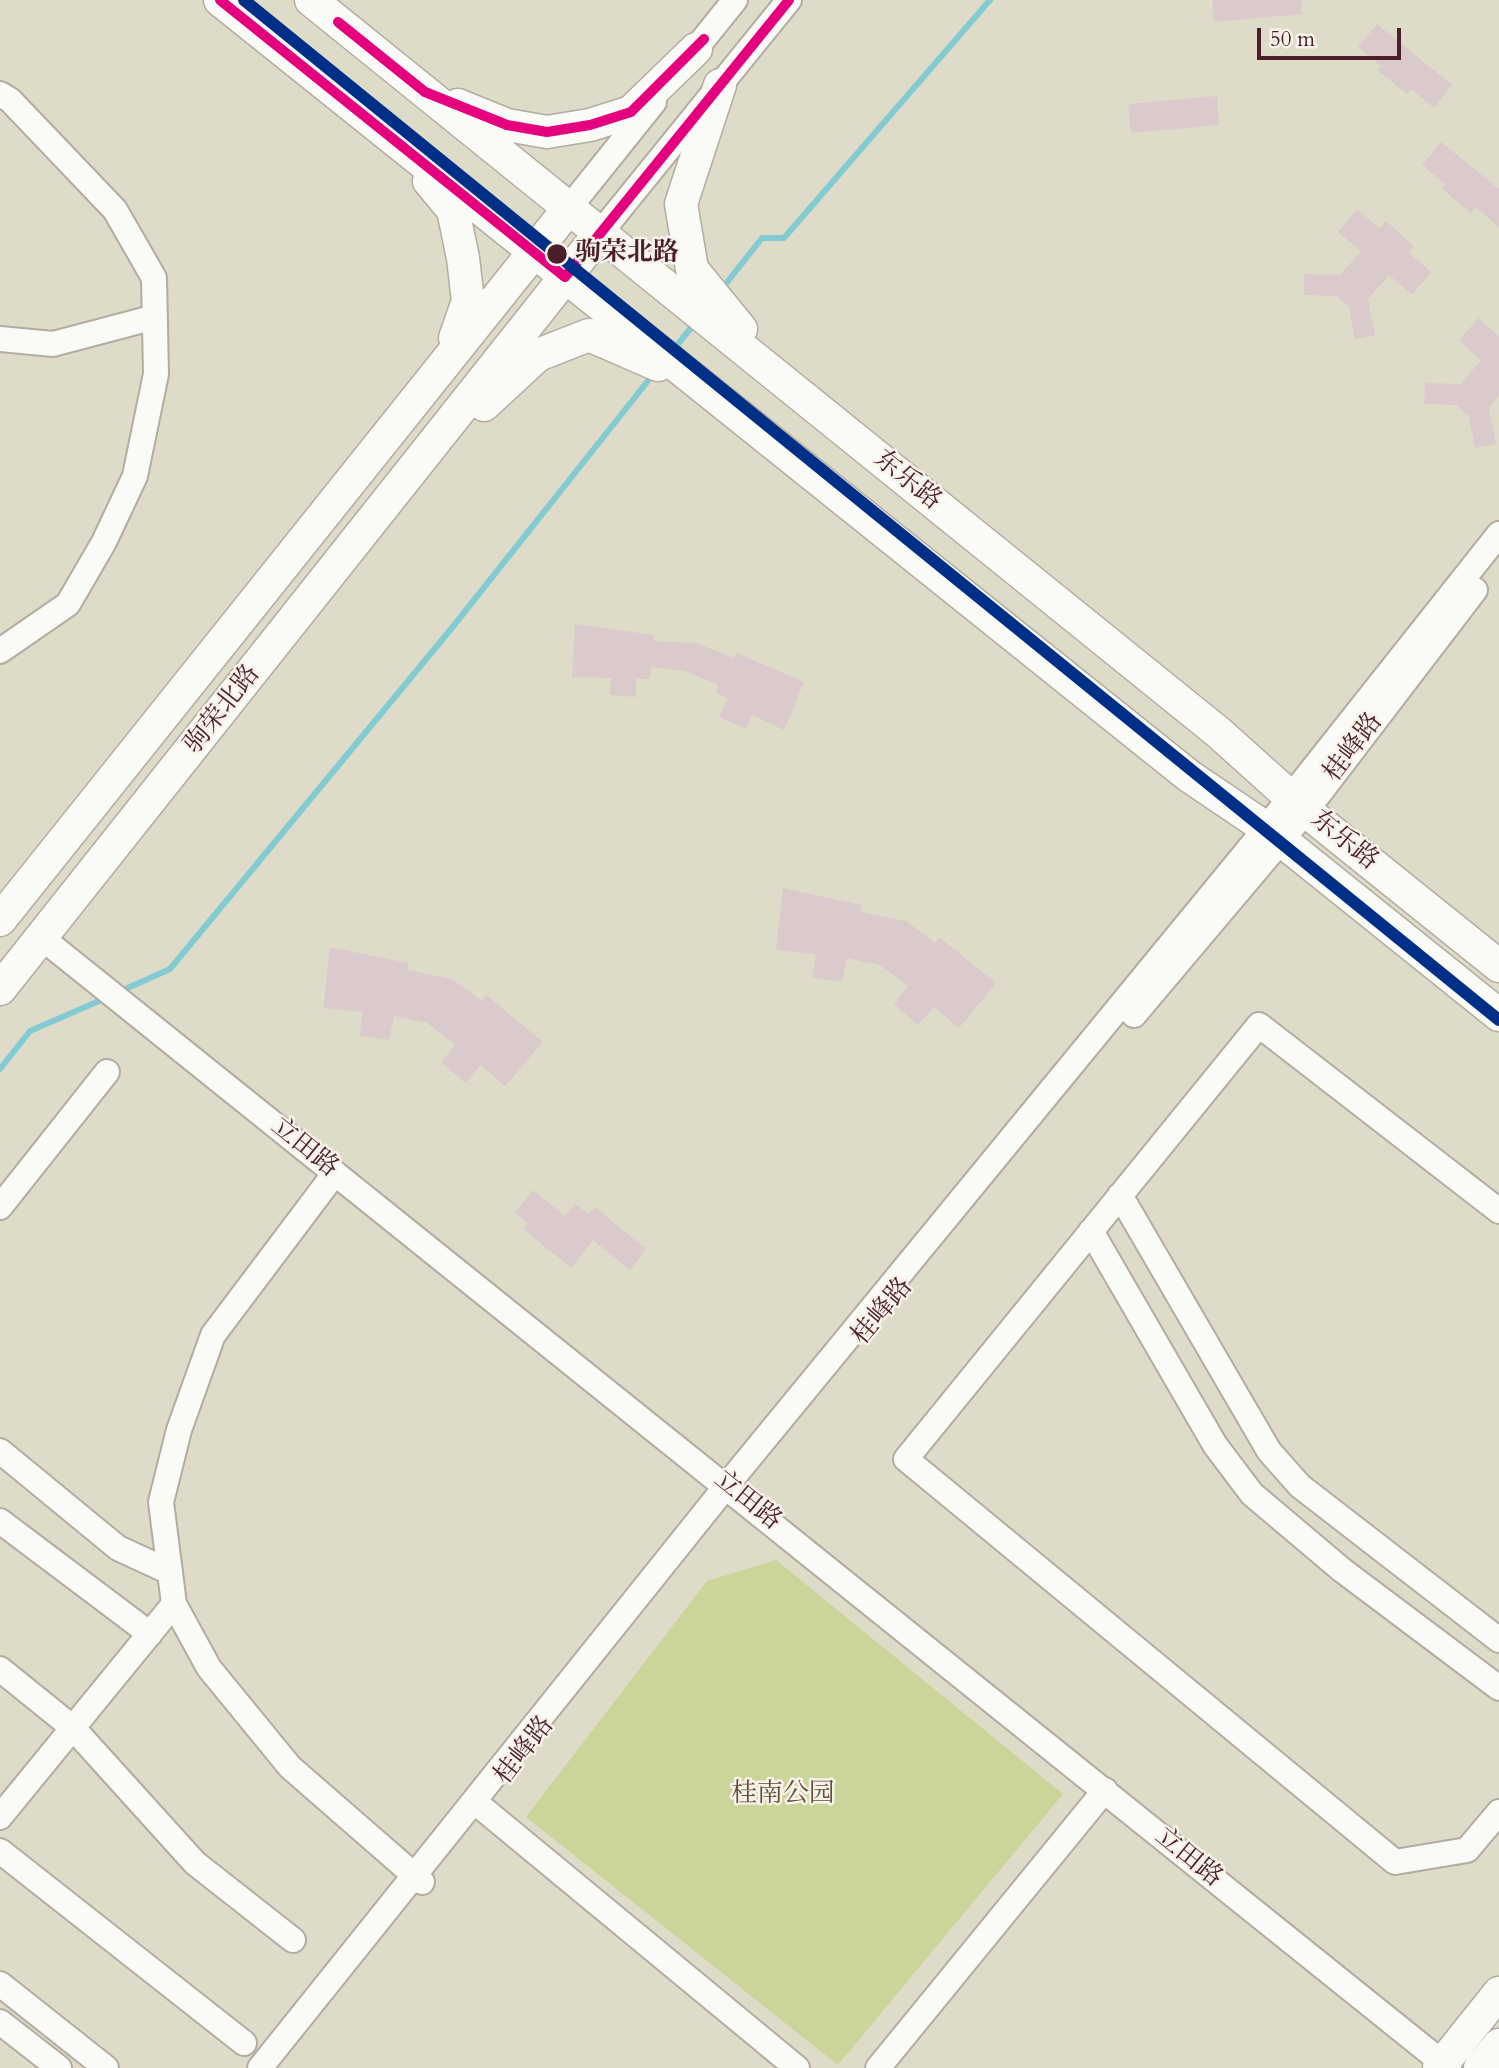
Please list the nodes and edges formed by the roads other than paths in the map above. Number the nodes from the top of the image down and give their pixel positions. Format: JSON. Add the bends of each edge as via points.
{"nodes":[{"id":1,"x":220,"y":0,"type":"edge"},
{"id":2,"x":311,"y":0,"type":"edge"},
{"id":3,"x":735,"y":0,"type":"edge"},
{"id":4,"x":789,"y":0,"type":"edge"},
{"id":5,"x":696,"y":49,"type":"junction"},
{"id":6,"x":720,"y":85,"type":"junction"},
{"id":7,"x":425,"y":92,"type":"junction"},
{"id":8,"x":0,"y":94,"type":"edge"},
{"id":9,"x":403,"y":147,"type":"junction"},
{"id":10,"x":569,"y":208,"type":"junction"},
{"id":11,"x":601,"y":232,"type":"junction"},
{"id":12,"x":533,"y":252,"type":"junction"},
{"id":13,"x":565,"y":276,"type":"junction"},
{"id":14,"x":708,"y":306,"type":"junction"},
{"id":15,"x":155,"y":317,"type":"junction"},
{"id":16,"x":0,"y":339,"type":"edge"},
{"id":17,"x":446,"y":360,"type":"junction"},
{"id":18,"x":670,"y":366,"type":"junction"},
{"id":19,"x":415,"y":466,"type":"junction"},
{"id":20,"x":1499,"y":534,"type":"edge"},
{"id":21,"x":1499,"y":559,"type":"edge"},
{"id":22,"x":0,"y":651,"type":"edge"},
{"id":23,"x":1298,"y":803,"type":"junction"},
{"id":24,"x":1274,"y":834,"type":"junction"},
{"id":25,"x":3,"y":912,"type":"edge"},
{"id":26,"x":42,"y":938,"type":"junction"},
{"id":27,"x":1499,"y":966,"type":"edge"},
{"id":28,"x":0,"y":989,"type":"edge"},
{"id":29,"x":1499,"y":1015,"type":"edge"},
{"id":30,"x":107,"y":1072,"type":"dead end"},
{"id":31,"x":335,"y":1173,"type":"junction"},
{"id":32,"x":1120,"y":1195,"type":"junction"},
{"id":33,"x":0,"y":1207,"type":"edge"},
{"id":34,"x":1499,"y":1211,"type":"edge"},
{"id":35,"x":1091,"y":1231,"type":"junction"},
{"id":36,"x":0,"y":1451,"type":"edge"},
{"id":37,"x":730,"y":1487,"type":"junction"},
{"id":38,"x":0,"y":1521,"type":"edge"},
{"id":39,"x":170,"y":1572,"type":"junction"},
{"id":40,"x":174,"y":1604,"type":"junction"},
{"id":41,"x":150,"y":1634,"type":"junction"},
{"id":42,"x":1499,"y":1640,"type":"edge"},
{"id":43,"x":0,"y":1669,"type":"edge"},
{"id":44,"x":1499,"y":1688,"type":"edge"},
{"id":45,"x":73,"y":1728,"type":"junction"},
{"id":46,"x":1105,"y":1790,"type":"junction"},
{"id":47,"x":481,"y":1807,"type":"junction"},
{"id":48,"x":1499,"y":1812,"type":"edge"},
{"id":49,"x":0,"y":1818,"type":"edge"},
{"id":50,"x":0,"y":1851,"type":"edge"},
{"id":51,"x":418,"y":1879,"type":"junction"},
{"id":52,"x":293,"y":1940,"type":"dead end"},
{"id":53,"x":0,"y":1984,"type":"edge"},
{"id":54,"x":1499,"y":1993,"type":"edge"},
{"id":55,"x":0,"y":2022,"type":"edge"},
{"id":56,"x":244,"y":2043,"type":"dead end"},
{"id":57,"x":1499,"y":2045,"type":"edge"},
{"id":58,"x":1443,"y":2067,"type":"edge"},
{"id":59,"x":59,"y":2068,"type":"edge"},
{"id":60,"x":106,"y":2068,"type":"edge"},
{"id":61,"x":260,"y":2068,"type":"edge"},
{"id":62,"x":271,"y":2068,"type":"edge"},
{"id":63,"x":797,"y":2068,"type":"edge"},
{"id":64,"x":878,"y":2068,"type":"edge"},
{"id":65,"x":1480,"y":2068,"type":"edge"}],
"edges":[{"from":1,"to":9,"type":"main road","name":"东乐路"},
{"from":2,"to":7,"type":"main road","name":"东乐路"},
{"from":3,"to":5,"type":"street"},
{"from":4,"to":6,"type":"street"},
{"from":5,"to":7,"type":"main road","via":[[631,112],[547,132],[507,125]]},
{"from":5,"to":10,"type":"street"},
{"from":6,"to":11,"type":"street"},
{"from":6,"to":14,"type":"main road","via":[[681,204],[692,269]]},
{"from":7,"to":10,"type":"main road","name":"东乐路"},
{"from":8,"to":15,"type":"street","via":[[115,210],[154,278]]},
{"from":9,"to":12,"type":"main road","name":"东乐路"},
{"from":9,"to":17,"type":"main road","via":[[453,211],[463,258],[468,301]]},
{"from":10,"to":11,"type":"main road","name":"东乐路"},
{"from":10,"to":12,"type":"main road"},
{"from":11,"to":13,"type":"main road","name":"驹荣北路"},
{"from":11,"to":14,"type":"main road","name":"东乐路"},
{"from":12,"to":13,"type":"main road","name":"东乐路"},
{"from":12,"to":17,"type":"main road"},
{"from":13,"to":18,"type":"main road","name":"东乐路"},
{"from":13,"to":19,"type":"main road","name":"驹荣北路"},
{"from":14,"to":23,"type":"main road","name":"东乐路","via":[[805,398],[1218,732]]},
{"from":15,"to":16,"type":"street","via":[[52,344]]},
{"from":15,"to":22,"type":"street","via":[[156,374],[135,476],[68,604]]},
{"from":17,"to":25,"type":"main road"},
{"from":18,"to":19,"type":"main road","via":[[589,335],[538,355]]},
{"from":18,"to":24,"type":"main road","name":"东乐路","via":[[1188,776]]},
{"from":19,"to":26,"type":"main road","name":"驹荣北路"},
{"from":20,"to":23,"type":"street"},
{"from":21,"to":23,"type":"street","name":"桂峰路"},
{"from":23,"to":24,"type":"street","name":"桂峰路"},
{"from":23,"to":27,"type":"main road","name":"东乐路"},
{"from":24,"to":29,"type":"main road","name":"东乐路"},
{"from":24,"to":37,"type":"street","name":"桂峰路"},
{"from":26,"to":28,"type":"main road","name":"驹荣北路"},
{"from":26,"to":31,"type":"street","name":"立田路"},
{"from":30,"to":33,"type":"street"},
{"from":31,"to":37,"type":"street","name":"立田路"},
{"from":31,"to":39,"type":"street","via":[[213,1335],[179,1430],[161,1502]]},
{"from":32,"to":34,"type":"street","via":[[1259,1025]]},
{"from":32,"to":35,"type":"street"},
{"from":32,"to":42,"type":"street","via":[[1269,1451],[1300,1486]]},
{"from":35,"to":44,"type":"street","via":[[1215,1445],[1252,1494],[1342,1570]]},
{"from":35,"to":48,"type":"street","via":[[906,1459],[1395,1862],[1467,1850]]},
{"from":36,"to":39,"type":"street","via":[[118,1548]]},
{"from":37,"to":46,"type":"street","name":"立田路"},
{"from":37,"to":47,"type":"street","name":"桂峰路"},
{"from":37,"to":51,"type":"street"},
{"from":38,"to":41,"type":"street"},
{"from":39,"to":40,"type":"street"},
{"from":40,"to":41,"type":"street"},
{"from":40,"to":51,"type":"street","via":[[209,1668],[290,1767]]},
{"from":41,"to":45,"type":"street"},
{"from":43,"to":45,"type":"street"},
{"from":45,"to":49,"type":"street"},
{"from":45,"to":52,"type":"street","via":[[195,1863]]},
{"from":46,"to":58,"type":"street","name":"立田路"},
{"from":46,"to":64,"type":"street"},
{"from":47,"to":51,"type":"street","name":"桂峰路"},
{"from":47,"to":63,"type":"street"},
{"from":50,"to":56,"type":"street"},
{"from":51,"to":61,"type":"street"},
{"from":51,"to":62,"type":"street","name":"桂峰路"},
{"from":53,"to":60,"type":"street"},
{"from":54,"to":58,"type":"main road"},
{"from":55,"to":59,"type":"street"},
{"from":57,"to":65,"type":"main road"}]}
